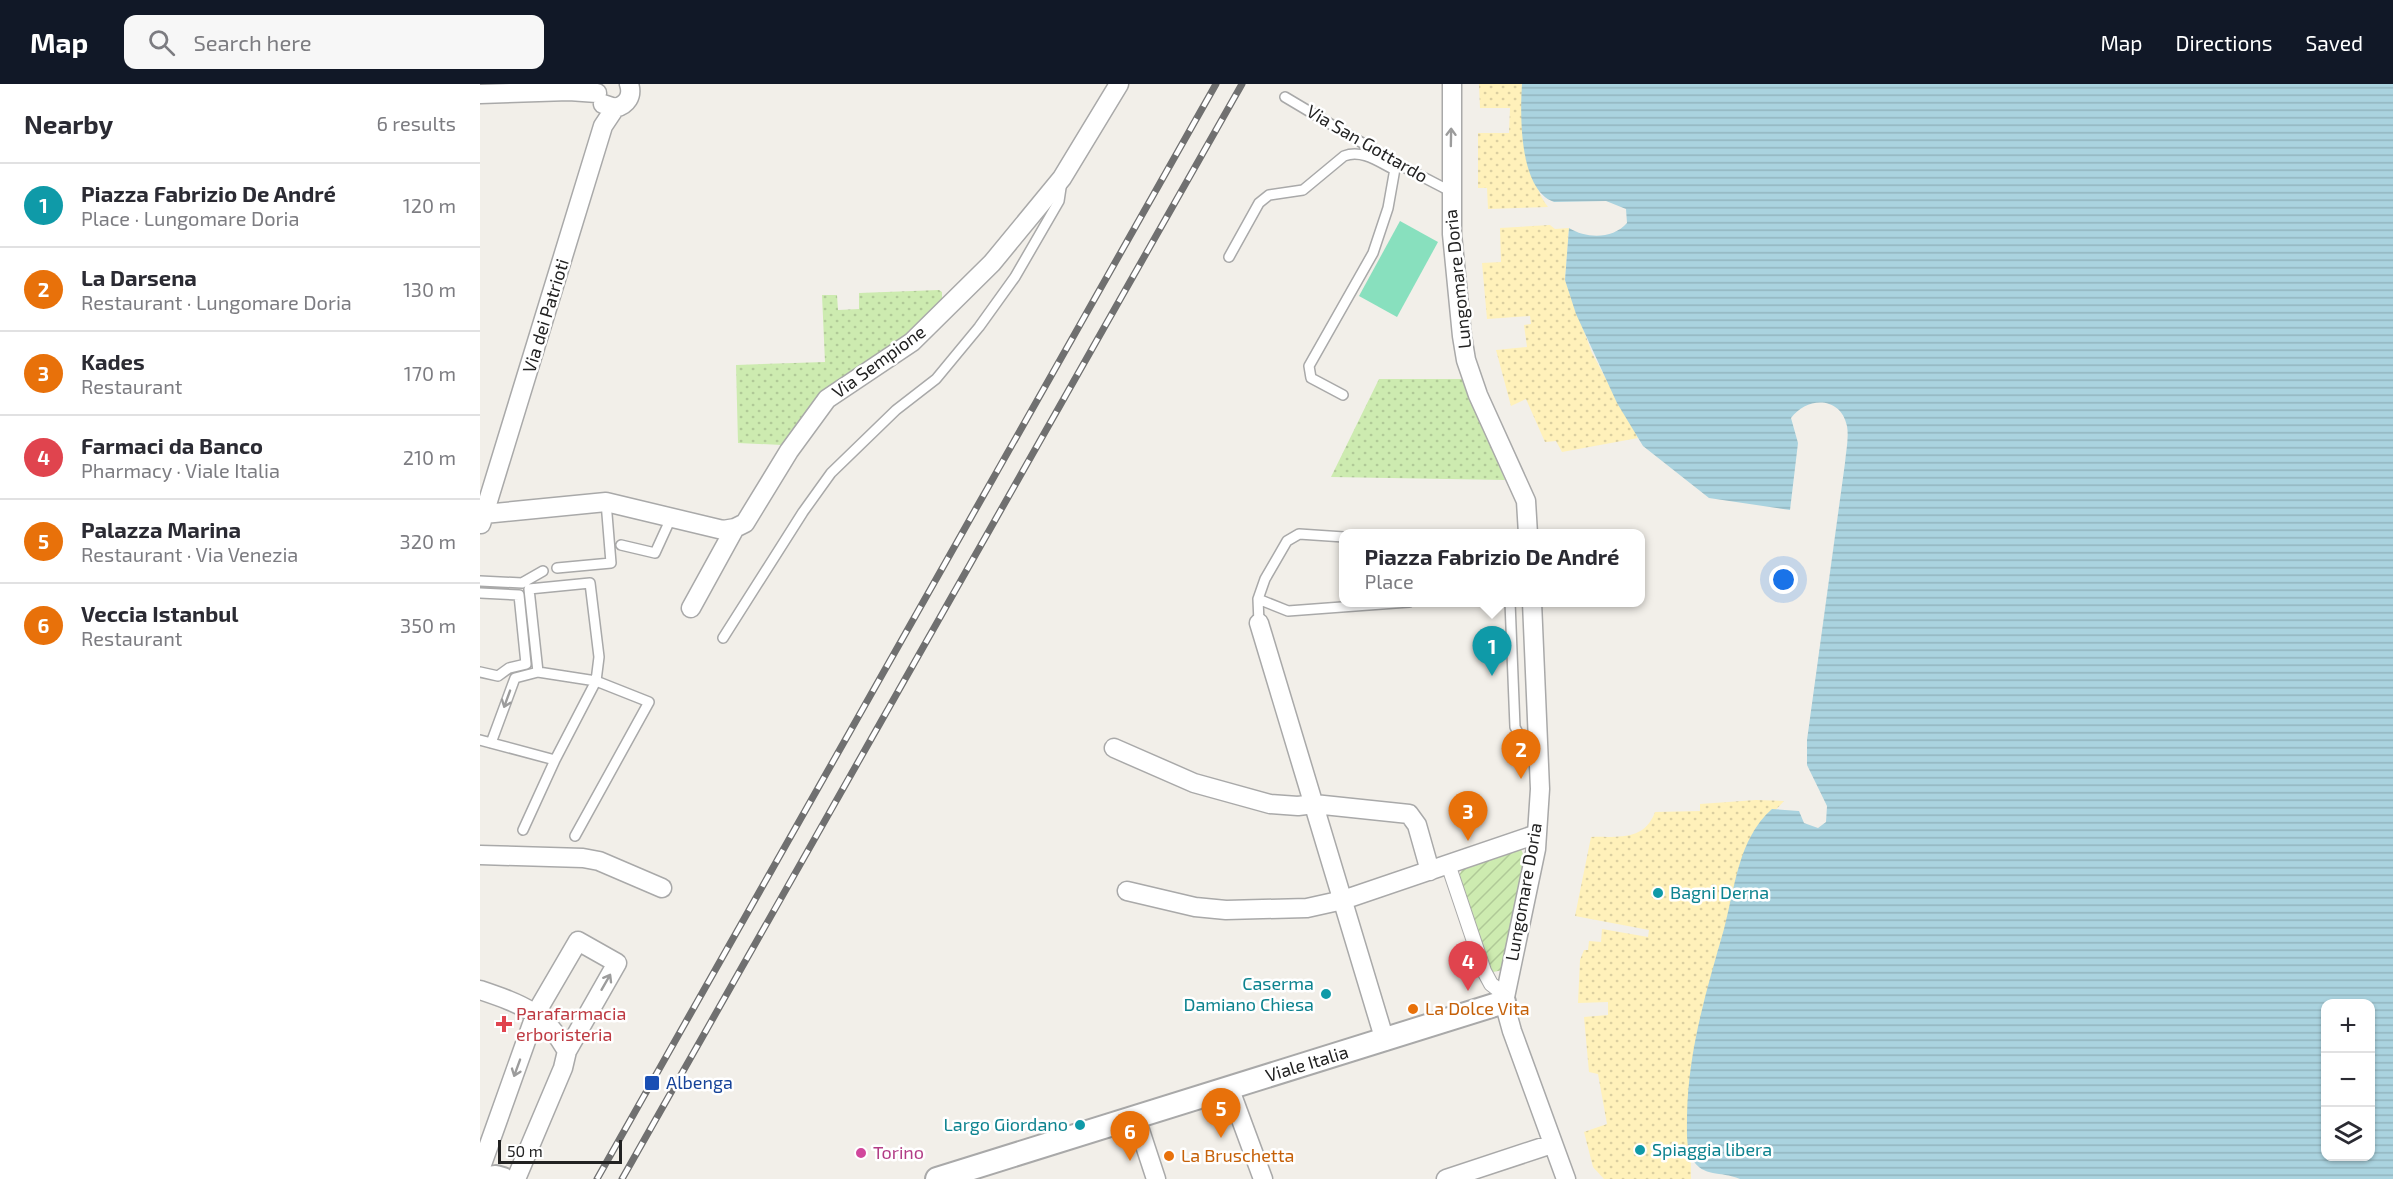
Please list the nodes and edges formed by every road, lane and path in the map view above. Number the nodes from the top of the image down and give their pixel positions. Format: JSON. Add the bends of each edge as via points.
{"nodes":[{"id":1,"x":1119,"y":84,"type":"edge"},
{"id":2,"x":1452,"y":84,"type":"edge"},
{"id":3,"x":635,"y":86,"type":"edge"},
{"id":4,"x":520,"y":89,"type":"edge"},
{"id":5,"x":597,"y":89,"type":"edge"},
{"id":6,"x":480,"y":94,"type":"edge"},
{"id":7,"x":1285,"y":97,"type":"dead end"},
{"id":8,"x":615,"y":108,"type":"junction"},
{"id":9,"x":1396,"y":167,"type":"junction"},
{"id":10,"x":1062,"y":178,"type":"junction"},
{"id":11,"x":1450,"y":191,"type":"junction"},
{"id":12,"x":1229,"y":257,"type":"dead end"},
{"id":13,"x":1343,"y":395,"type":"dead end"},
{"id":14,"x":606,"y":502,"type":"junction"},
{"id":15,"x":671,"y":518,"type":"junction"},
{"id":16,"x":481,"y":521,"type":"edge"},
{"id":17,"x":735,"y":528,"type":"junction"},
{"id":18,"x":1528,"y":529,"type":"edge"},
{"id":19,"x":1339,"y":537,"type":"edge"},
{"id":20,"x":621,"y":545,"type":"dead end"},
{"id":21,"x":557,"y":568,"type":"dead end"},
{"id":22,"x":543,"y":571,"type":"dead end"},
{"id":23,"x":480,"y":581,"type":"edge"},
{"id":24,"x":480,"y":593,"type":"edge"},
{"id":25,"x":1258,"y":599,"type":"junction"},
{"id":26,"x":1348,"y":607,"type":"edge"},
{"id":27,"x":1510,"y":607,"type":"edge"},
{"id":28,"x":1532,"y":607,"type":"edge"},
{"id":29,"x":691,"y":608,"type":"dead end"},
{"id":30,"x":1259,"y":623,"type":"joint"},
{"id":31,"x":723,"y":639,"type":"dead end"},
{"id":32,"x":480,"y":672,"type":"edge"},
{"id":33,"x":538,"y":672,"type":"junction"},
{"id":34,"x":596,"y":681,"type":"junction"},
{"id":35,"x":480,"y":740,"type":"edge"},
{"id":36,"x":491,"y":743,"type":"junction"},
{"id":37,"x":1114,"y":748,"type":"dead end"},
{"id":38,"x":1538,"y":750,"type":"junction"},
{"id":39,"x":555,"y":760,"type":"junction"},
{"id":40,"x":1314,"y":804,"type":"junction"},
{"id":41,"x":523,"y":830,"type":"dead end"},
{"id":42,"x":1537,"y":834,"type":"junction"},
{"id":43,"x":575,"y":836,"type":"dead end"},
{"id":44,"x":480,"y":855,"type":"edge"},
{"id":45,"x":1448,"y":864,"type":"junction"},
{"id":46,"x":1430,"y":871,"type":"junction"},
{"id":47,"x":662,"y":888,"type":"dead end"},
{"id":48,"x":1128,"y":891,"type":"dead end"},
{"id":49,"x":1343,"y":900,"type":"junction"},
{"id":50,"x":480,"y":990,"type":"edge"},
{"id":51,"x":1505,"y":998,"type":"junction"},
{"id":52,"x":536,"y":1013,"type":"junction"},
{"id":53,"x":1385,"y":1041,"type":"junction"},
{"id":54,"x":567,"y":1051,"type":"junction"},
{"id":55,"x":1229,"y":1087,"type":"junction"},
{"id":56,"x":1136,"y":1118,"type":"junction"},
{"id":57,"x":1552,"y":1144,"type":"junction"},
{"id":58,"x":480,"y":1170,"type":"edge"},
{"id":59,"x":946,"y":1178,"type":"edge"},
{"id":60,"x":482,"y":1179,"type":"edge"},
{"id":61,"x":503,"y":1179,"type":"edge"},
{"id":62,"x":516,"y":1179,"type":"edge"},
{"id":63,"x":1156,"y":1179,"type":"edge"},
{"id":64,"x":1263,"y":1179,"type":"edge"},
{"id":65,"x":1446,"y":1179,"type":"edge"},
{"id":66,"x":1566,"y":1179,"type":"edge"}],
"edges":[{"from":1,"to":10,"type":"street","name":"Via Sempione"},
{"from":11,"to":2,"type":"street","name":"Lungomare Doria","one_way":true},
{"from":3,"to":8,"type":"street","name":"Via dei Patrioti","via":[[628,99]]},
{"from":4,"to":5,"type":"street"},
{"from":4,"to":6,"type":"street"},
{"from":5,"to":8,"type":"street","via":[[603,104]]},
{"from":7,"to":9,"type":"lane","name":"Via San Gottardo"},
{"from":8,"to":16,"type":"street","name":"Via dei Patrioti","via":[[603,126]]},
{"from":9,"to":11,"type":"lane","name":"Via San Gottardo"},
{"from":9,"to":12,"type":"lane","via":[[1350,154],[1304,190],[1269,195],[1258,203]]},
{"from":9,"to":13,"type":"lane","via":[[1388,208],[1372,253],[1309,366],[1311,378]]},
{"from":10,"to":17,"type":"street","name":"Via Sempione","via":[[975,283],[912,342],[827,399],[789,451],[752,515]]},
{"from":10,"to":31,"type":"lane","via":[[1059,201],[1016,277],[936,379],[896,410],[831,473]]},
{"from":11,"to":18,"type":"street","name":"Lungomare Doria","via":[[1466,360],[1526,501]]},
{"from":14,"to":15,"type":"street"},
{"from":14,"to":16,"type":"street"},
{"from":14,"to":21,"type":"lane","via":[[611,563]]},
{"from":15,"to":17,"type":"street","via":[[723,530]]},
{"from":15,"to":20,"type":"lane","via":[[655,553]]},
{"from":17,"to":29,"type":"street","name":"Via Sempione"},
{"from":19,"to":25,"type":"lane","via":[[1299,534],[1287,541]]},
{"from":22,"to":23,"type":"lane","via":[[522,583]]},
{"from":24,"to":32,"type":"lane","via":[[519,595],[526,664],[509,668],[498,676]]},
{"from":25,"to":26,"type":"lane","via":[[1288,611]]},
{"from":25,"to":30,"type":"lane"},
{"from":27,"to":38,"type":"lane","via":[[1515,727],[1522,742]]},
{"from":28,"to":38,"type":"street","name":"Lungomare Doria"},
{"from":30,"to":40,"type":"street"},
{"from":33,"to":34,"type":"lane"},
{"from":33,"to":34,"type":"lane","via":[[530,589],[590,583],[599,657]]},
{"from":33,"to":36,"type":"lane","one_way":true,"via":[[515,678]]},
{"from":34,"to":39,"type":"lane"},
{"from":34,"to":43,"type":"lane","via":[[649,702]]},
{"from":35,"to":36,"type":"lane"},
{"from":36,"to":39,"type":"lane"},
{"from":37,"to":40,"type":"street","via":[[1194,783],[1270,804]]},
{"from":38,"to":42,"type":"street","name":"Lungomare Doria"},
{"from":39,"to":41,"type":"lane"},
{"from":40,"to":46,"type":"street","via":[[1409,814],[1417,825]]},
{"from":40,"to":49,"type":"street"},
{"from":42,"to":45,"type":"street"},
{"from":42,"to":51,"type":"street","name":"Lungomare Doria"},
{"from":44,"to":47,"type":"street","via":[[583,858]]},
{"from":45,"to":46,"type":"street"},
{"from":45,"to":51,"type":"street","via":[[1484,971]]},
{"from":46,"to":49,"type":"street"},
{"from":48,"to":49,"type":"street","via":[[1226,910],[1307,908]]},
{"from":49,"to":53,"type":"street"},
{"from":50,"to":52,"type":"street"},
{"from":51,"to":53,"type":"street","name":"Viale Italia"},
{"from":51,"to":57,"type":"street","via":[[1512,1031]]},
{"from":52,"to":54,"type":"street","via":[[555,1030]]},
{"from":54,"to":52,"type":"street","one_way":true,"via":[[617,963],[578,941]]},
{"from":52,"to":58,"type":"street","one_way":true},
{"from":53,"to":55,"type":"street","name":"Viale Italia"},
{"from":54,"to":62,"type":"street"},
{"from":55,"to":56,"type":"street","name":"Viale Italia"},
{"from":55,"to":64,"type":"street"},
{"from":56,"to":59,"type":"street","name":"Viale Italia"},
{"from":56,"to":63,"type":"street"},
{"from":57,"to":65,"type":"street"},
{"from":57,"to":66,"type":"street"},
{"from":60,"to":61,"type":"street"}]}
